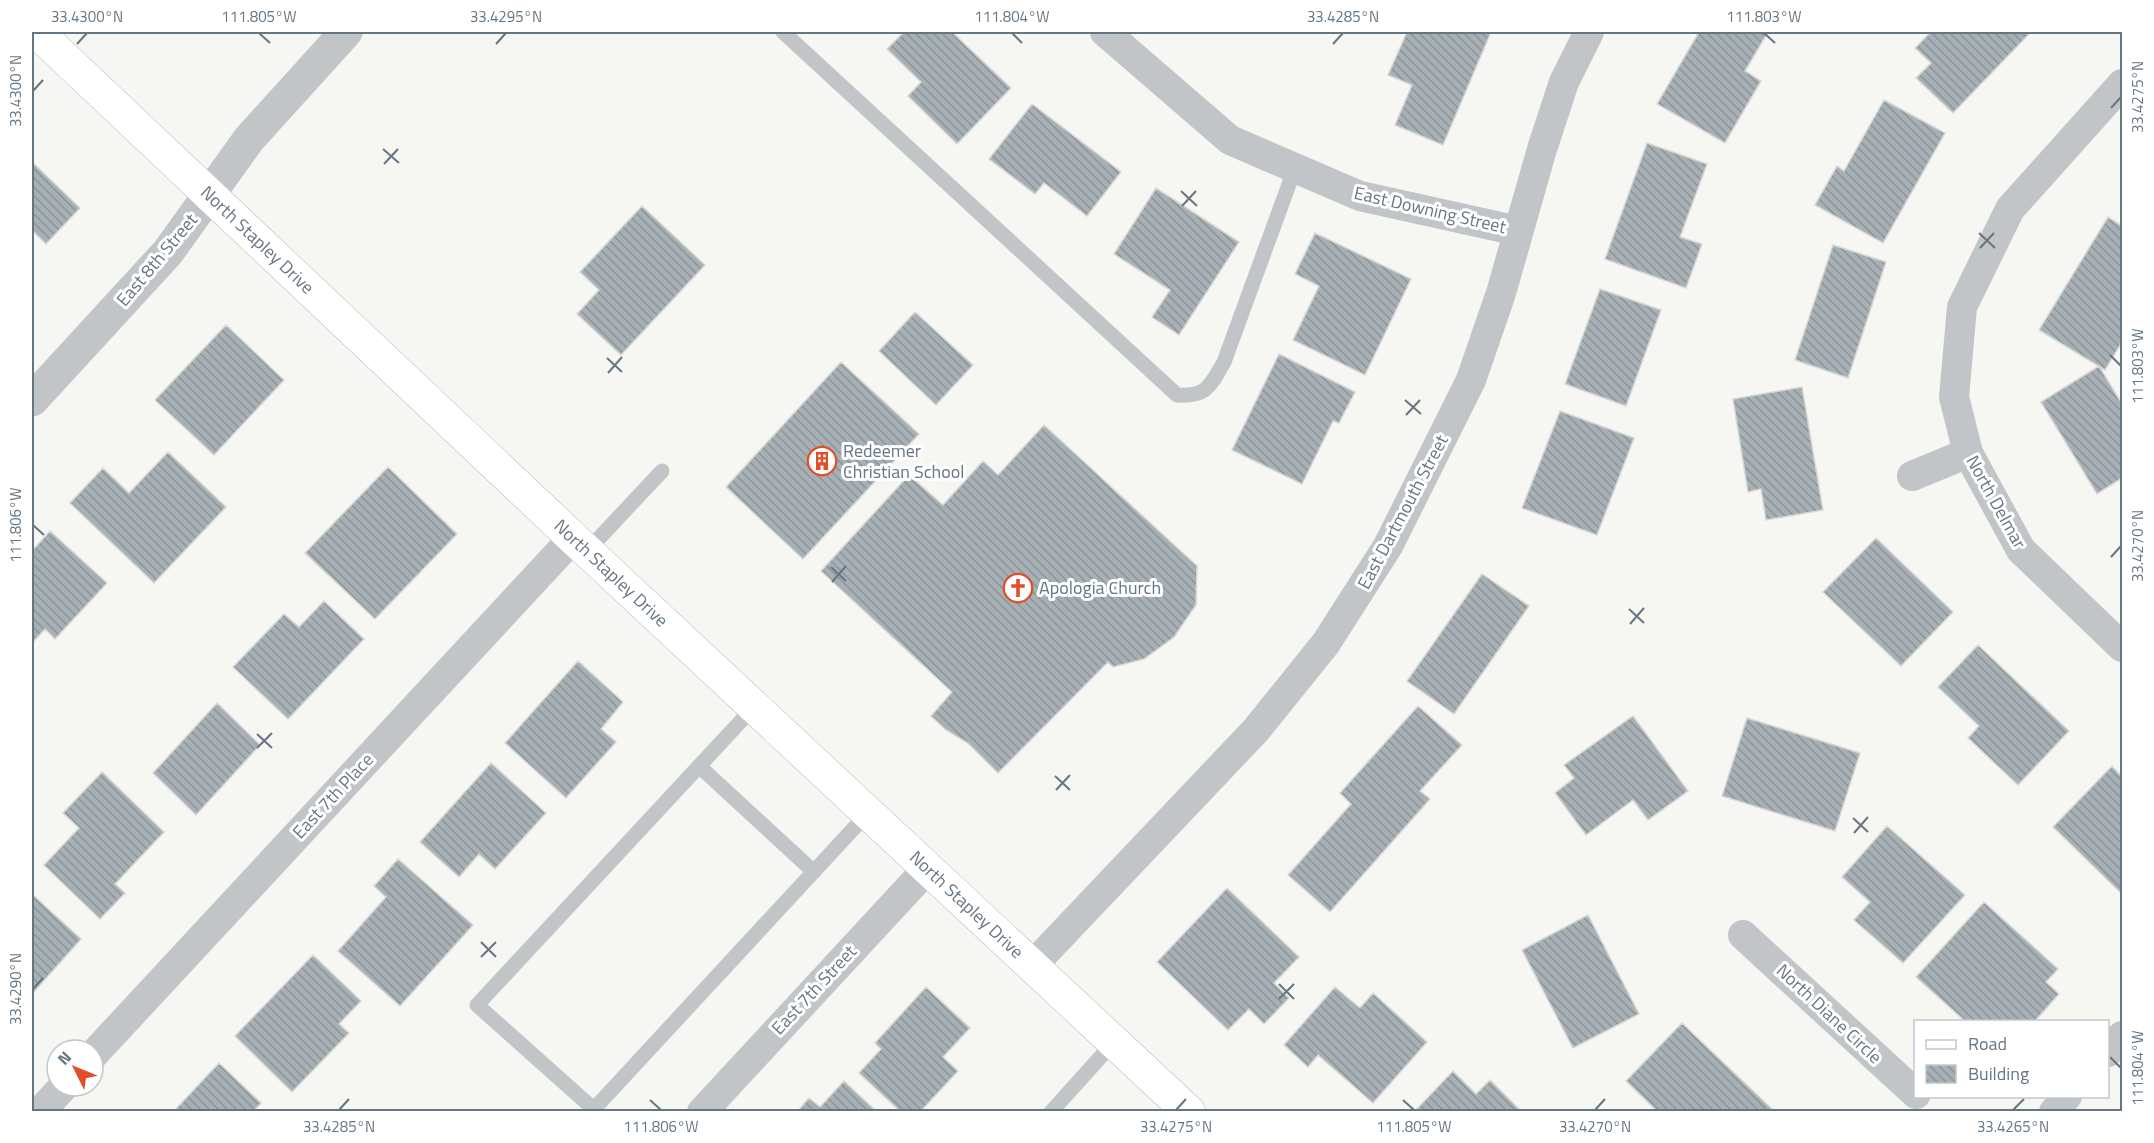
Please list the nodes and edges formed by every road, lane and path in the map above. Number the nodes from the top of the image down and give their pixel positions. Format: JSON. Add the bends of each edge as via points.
{"nodes":[{"id":1,"x":346,"y":32,"type":"edge"},
{"id":2,"x":783,"y":32,"type":"edge"},
{"id":3,"x":1105,"y":32,"type":"edge"},
{"id":4,"x":1589,"y":32,"type":"edge"},
{"id":5,"x":41,"y":40,"type":"edge"},
{"id":6,"x":2122,"y":84,"type":"edge"},
{"id":7,"x":1295,"y":168,"type":"junction"},
{"id":8,"x":211,"y":195,"type":"junction"},
{"id":9,"x":1518,"y":231,"type":"junction"},
{"id":10,"x":32,"y":400,"type":"edge"},
{"id":11,"x":1968,"y":453,"type":"junction"},
{"id":12,"x":662,"y":471,"type":"dead end"},
{"id":13,"x":1912,"y":476,"type":"dead end"},
{"id":14,"x":580,"y":544,"type":"junction"},
{"id":15,"x":2122,"y":647,"type":"edge"},
{"id":16,"x":754,"y":707,"type":"junction"},
{"id":17,"x":699,"y":766,"type":"junction"},
{"id":18,"x":868,"y":813,"type":"junction"},
{"id":19,"x":927,"y":869,"type":"junction"},
{"id":20,"x":814,"y":873,"type":"junction"},
{"id":21,"x":1743,"y":935,"type":"dead end"},
{"id":22,"x":1032,"y":966,"type":"junction"},
{"id":23,"x":2122,"y":1036,"type":"edge"},
{"id":24,"x":105,"y":1042,"type":"edge"},
{"id":25,"x":1114,"y":1042,"type":"junction"},
{"id":26,"x":2109,"y":1051,"type":"edge"},
{"id":27,"x":1914,"y":1092,"type":"edge"},
{"id":28,"x":53,"y":1098,"type":"edge"},
{"id":29,"x":1920,"y":1098,"type":"edge"},
{"id":30,"x":2065,"y":1098,"type":"edge"},
{"id":31,"x":596,"y":1110,"type":"edge"},
{"id":32,"x":40,"y":1112,"type":"edge"},
{"id":33,"x":702,"y":1112,"type":"edge"},
{"id":34,"x":1051,"y":1112,"type":"edge"},
{"id":35,"x":1189,"y":1112,"type":"edge"},
{"id":36,"x":1935,"y":1112,"type":"edge"},
{"id":37,"x":2054,"y":1112,"type":"edge"}],
"edges":[{"from":1,"to":8,"type":"street","name":"East 8th Street","via":[[249,139]]},
{"from":2,"to":7,"type":"lane","via":[[1178,395],[1194,396],[1208,389],[1224,362]]},
{"from":3,"to":7,"type":"street","name":"East Downing Street","via":[[1230,140]]},
{"from":4,"to":9,"type":"street","name":"East Dartmouth Street","via":[[1563,82]]},
{"from":5,"to":8,"type":"main road","name":"North Stapley Drive"},
{"from":6,"to":11,"type":"street","name":"North Delmar","via":[[2010,209],[1962,307],[1954,397]]},
{"from":7,"to":9,"type":"street","name":"East Downing Street","via":[[1360,196]]},
{"from":8,"to":10,"type":"street","name":"East 8th Street","via":[[168,252]]},
{"from":8,"to":14,"type":"main road","name":"North Stapley Drive"},
{"from":9,"to":22,"type":"street","name":"East Dartmouth Street","via":[[1471,380],[1388,546],[1344,617],[1256,730]]},
{"from":11,"to":13,"type":"street"},
{"from":11,"to":15,"type":"street","name":"North Delmar","via":[[2021,550]]},
{"from":12,"to":14,"type":"lane"},
{"from":14,"to":16,"type":"main road","name":"North Stapley Drive"},
{"from":14,"to":24,"type":"street","name":"East 7th Place"},
{"from":16,"to":17,"type":"lane"},
{"from":16,"to":18,"type":"main road","name":"North Stapley Drive"},
{"from":17,"to":20,"type":"lane"},
{"from":17,"to":31,"type":"lane","via":[[477,1005]]},
{"from":18,"to":19,"type":"main road","name":"North Stapley Drive"},
{"from":18,"to":20,"type":"lane"},
{"from":19,"to":22,"type":"main road","name":"North Stapley Drive"},
{"from":19,"to":33,"type":"street","name":"East 7th Street"},
{"from":20,"to":31,"type":"lane"},
{"from":21,"to":27,"type":"street","name":"North Diane Circle"},
{"from":22,"to":25,"type":"main road","name":"North Stapley Drive"},
{"from":23,"to":26,"type":"street"},
{"from":25,"to":34,"type":"lane"},
{"from":25,"to":35,"type":"main road","name":"North Stapley Drive"},
{"from":28,"to":32,"type":"street"},
{"from":29,"to":36,"type":"street","name":"North Diane Circle"},
{"from":30,"to":37,"type":"street"}]}
